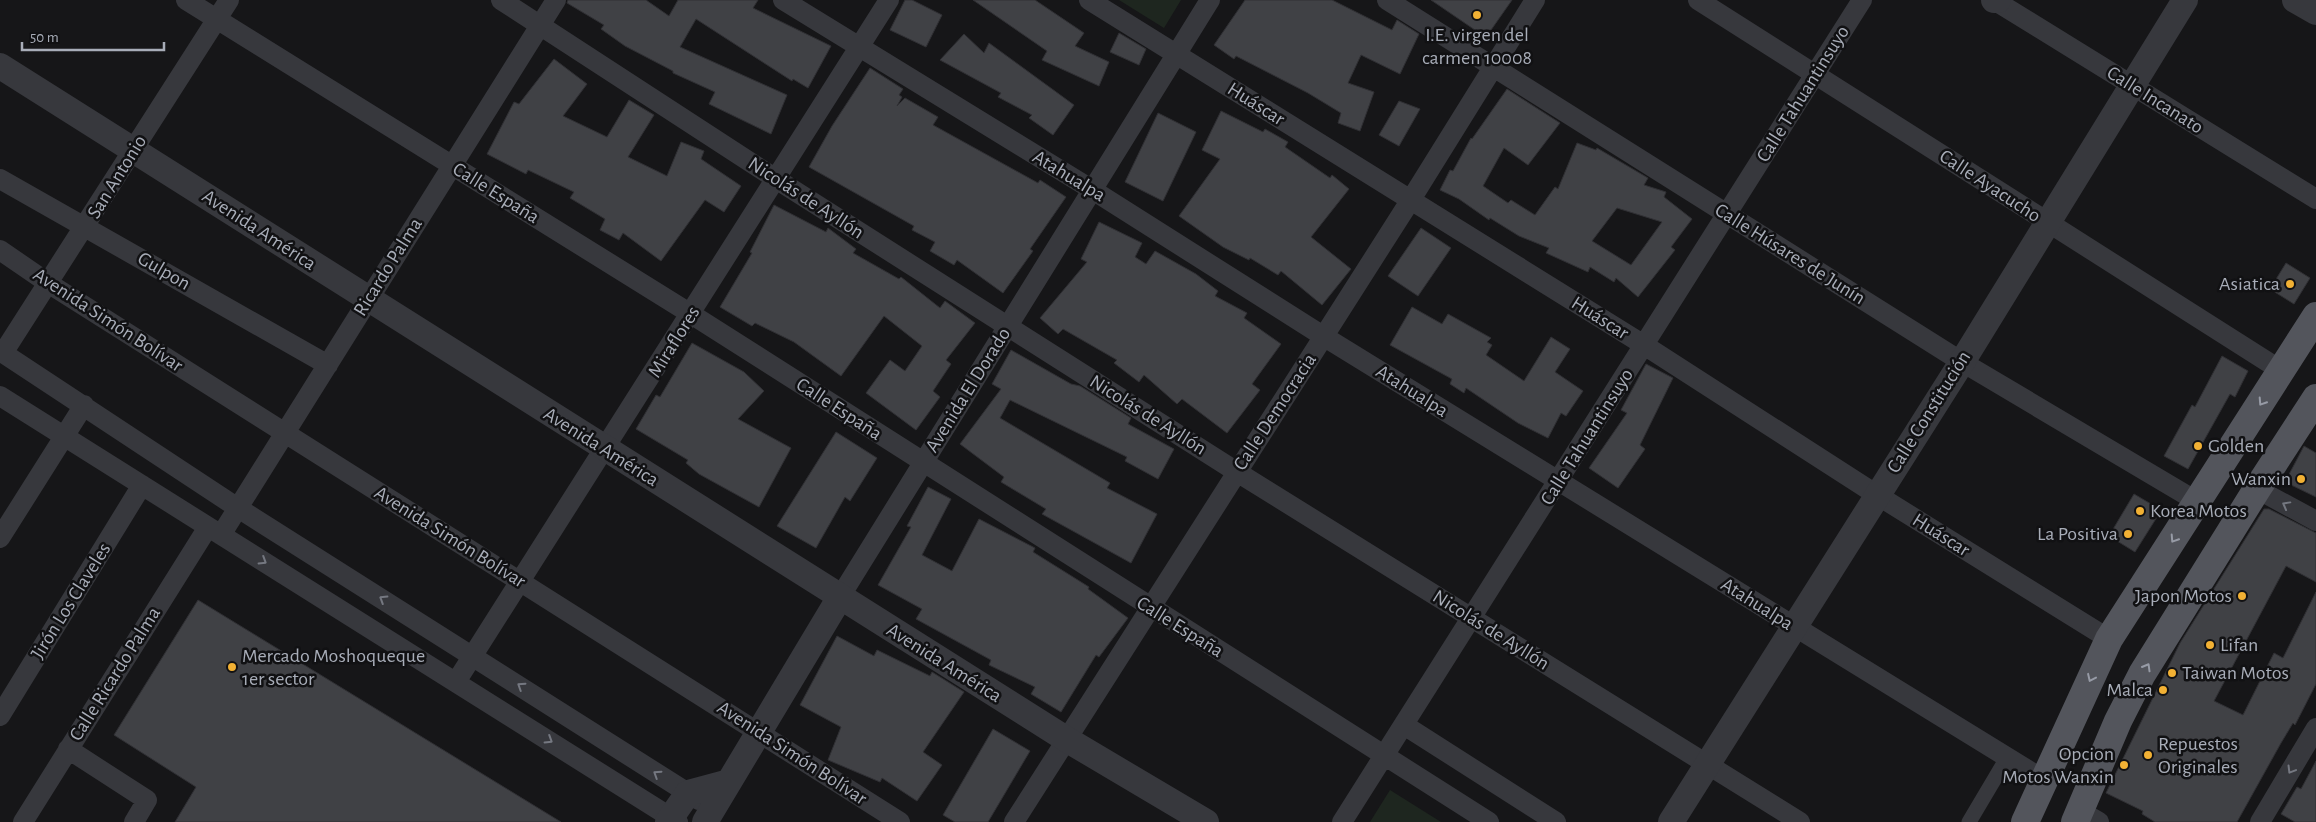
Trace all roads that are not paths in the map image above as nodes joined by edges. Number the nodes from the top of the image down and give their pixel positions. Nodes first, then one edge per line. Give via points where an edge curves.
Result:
1 (186, 0) edge
2 (229, 0) edge
3 (501, 0) edge
4 (556, 0) edge
5 (783, 0) edge
6 (889, 0) edge
7 (1089, 0) edge
8 (1210, 0) edge
9 (1387, 0) edge
10 (1535, 0) edge
11 (1698, 0) edge
12 (1862, 0) edge
13 (2185, 0) edge
14 (2295, 0) edge
15 (1996, 1) edge
16 (2316, 12) edge
17 (217, 20) junction
18 (540, 25) junction
19 (858, 48) junction
20 (1176, 54) junction
21 (0, 66) edge
22 (1493, 67) junction
23 (1816, 73) junction
24 (2132, 86) junction
25 (134, 150) junction
26 (452, 166) junction
27 (0, 179) edge
28 (776, 179) junction
29 (1092, 189) junction
30 (2316, 199) edge
31 (1410, 201) junction
32 (1727, 214) junction
33 (2047, 224) junction
34 (85, 226) junction
35 (0, 250) edge
36 (48, 283) junction
37 (368, 299) junction
38 (691, 314) junction
39 (2316, 316) edge
40 (1008, 326) junction
41 (1324, 336) junction
42 (1644, 345) junction
43 (1962, 362) junction
44 (328, 364) junction
45 (2282, 371) junction
46 (0, 396) edge
47 (2316, 398) edge
48 (84, 405) junction
49 (285, 433) junction
50 (64, 437) junction
51 (605, 450) junction
52 (923, 463) junction
53 (2220, 467) junction
54 (1237, 472) junction
55 (1558, 482) junction
56 (142, 486) junction
57 (2257, 489) junction
58 (1877, 495) junction
59 (2198, 502) junction
60 (238, 508) junction
61 (2316, 521) edge
62 (214, 531) junction
63 (0, 538) edge
64 (521, 582) junction
65 (840, 597) junction
66 (1150, 608) junction
67 (1472, 617) junction
68 (1793, 626) junction
69 (2109, 639) junction
70 (474, 656) junction
71 (456, 682) junction
72 (0, 716) edge
73 (1404, 725) junction
74 (2316, 728) edge
75 (759, 731) junction
76 (1066, 739) junction
77 (68, 749) junction
78 (1384, 754) junction
79 (2007, 758) junction
80 (1706, 764) junction
81 (2044, 780) junction
82 (729, 782) junction
83 (688, 793) junction
84 (709, 816) edge
85 (2085, 819) edge
86 (673, 820) edge
87 (23, 822) edge
88 (134, 822) edge
89 (900, 822) edge
90 (1014, 822) edge
91 (1206, 822) edge
92 (1342, 822) edge
93 (1489, 822) edge
94 (1556, 822) edge
95 (1671, 822) edge
96 (1800, 822) edge
97 (1969, 822) edge
98 (2025, 822) edge
99 (2260, 822) edge

1 - 17 street, Calle España
2 - 17 street, San Antonio
3 - 18 street, Nicolás de Ayllón
4 - 18 street, Ricardo Palma
5 - 19 street, Atahualpa
6 - 19 street, Miraflores
7 - 20 street, Huáscar
8 - 20 street, Avenida El Dorado
9 - 22 street, Calle Húsares de Junín
10 - 22 street, Calle Democracia
11 - 23 street, Calle Ayacucho
12 - 23 street, Calle Tahuantinsuyo
13 - 24 street, Calle Constitución
14 - 16 street
15 - 24 street, Calle Incanato
17 - 25 street, San Antonio
17 - 26 street, Calle España
18 - 26 street, Ricardo Palma
18 - 28 street, Nicolás de Ayllón
19 - 28 street, Miraflores
19 - 29 street, Atahualpa
20 - 29 street, Avenida El Dorado
20 - 31 street, Huáscar
21 - 25 street, Avenida América
22 - 31 street, Calle Democracia
22 - 32 street, Calle Húsares de Junín
23 - 32 street, Calle Tahuantinsuyo
23 - 33 street, Calle Ayacucho
24 - 30 street, Calle Incanato
24 - 33 street, Calle Constitución
25 - 34 street, San Antonio
25 - 37 street, Avenida América
26 - 37 street, Ricardo Palma
26 - 38 street, Calle España
27 - 34 street, Gulpon
28 - 38 street, Miraflores
28 - 40 street, Nicolás de Ayllón
29 - 40 street, Avenida El Dorado
29 - 41 street, Atahualpa
31 - 41 street, Calle Democracia
31 - 42 street, Huáscar
32 - 42 street, Calle Tahuantinsuyo
32 - 43 street, Calle Húsares de Junín
33 - 43 street, Calle Constitución
33 - 45 street, Calle Ayacucho
34 - 36 street, San Antonio
34 - 44 street, Gulpon
35 - 36 street, Avenida Simón Bolívar
36 - 48 street, San Antonio via 4,352
36 - 49 street, Avenida Simón Bolívar
37 - 44 street, Ricardo Palma
37 - 51 street, Avenida América
38 - 51 street, Miraflores
38 - 52 street, Calle España
39 - 45 main road
40 - 52 street, Avenida El Dorado
40 - 54 street, Nicolás de Ayllón
41 - 54 street, Calle Democracia
41 - 55 street, Atahualpa
42 - 55 street, Calle Tahuantinsuyo
42 - 58 street, Huáscar
43 - 58 street, Calle Constitución
43 - 59 street, Calle Húsares de Junín
44 - 49 street, Ricardo Palma
45 -> 53 main road
46 - 50 street
47 - 57 main road
48 - 50 street
48 - 60 street
49 - 60 street, Ricardo Palma
49 - 64 street, Avenida Simón Bolívar
50 - 56 street
50 - 63 street
51 - 64 street, Miraflores
51 - 65 street, Avenida América
52 - 65 street, Avenida El Dorado
52 - 66 street, Calle España
53 - 57 main road
53 - 59 main road
54 - 66 street, Calle Democracia
54 - 67 street, Nicolás de Ayllón
55 - 67 street, Calle Tahuantinsuyo
55 - 68 street, Atahualpa
56 - 62 street
56 - 72 street, Jirón Los Claveles
61 -> 57 street
85 -> 57 main road via 2118,721 2142,674
58 - 68 street, Calle Constitución
58 - 69 street, Huáscar
59 -> 69 main road
60 - 62 street, Ricardo Palma
70 -> 60 street
62 -> 71 street
62 - 77 street, Calle Ricardo Palma
64 - 70 street, Miraflores
64 - 75 street, Avenida Simón Bolívar
65 - 75 street, Avenida El Dorado
65 - 76 street, Avenida América
66 - 76 street, Calle Democracia
66 - 78 street, Calle España
67 - 73 street, Calle Tahuantinsuyo
67 - 80 street, Nicolás de Ayllón
68 - 79 street, Atahualpa
68 - 80 street, Calle Constitución
69 -> 81 main road
70 - 71 street, Miraflores
83 -> 70 street
71 -> 86 street
73 - 78 street, Calle Tahuantinsuyo
73 - 94 street
74 -> 99 street
75 - 82 street, Avenida El Dorado
75 - 89 street, Avenida Simón Bolívar
76 - 90 street, Calle Democracia
76 - 91 street, Avenida América
77 - 87 street, Calle Ricardo Palma
77 - 88 street via 147,800
78 - 92 street, Calle Tahuantinsuyo
78 - 93 street, Calle España
79 - 81 street, Atahualpa
79 - 97 street
80 - 95 street, Calle Constitución
80 - 96 street, Nicolás de Ayllón
81 - 98 main road
82 - 83 street
82 - 84 street, Avenida El Dorado
83 - 84 street
83 - 86 street

